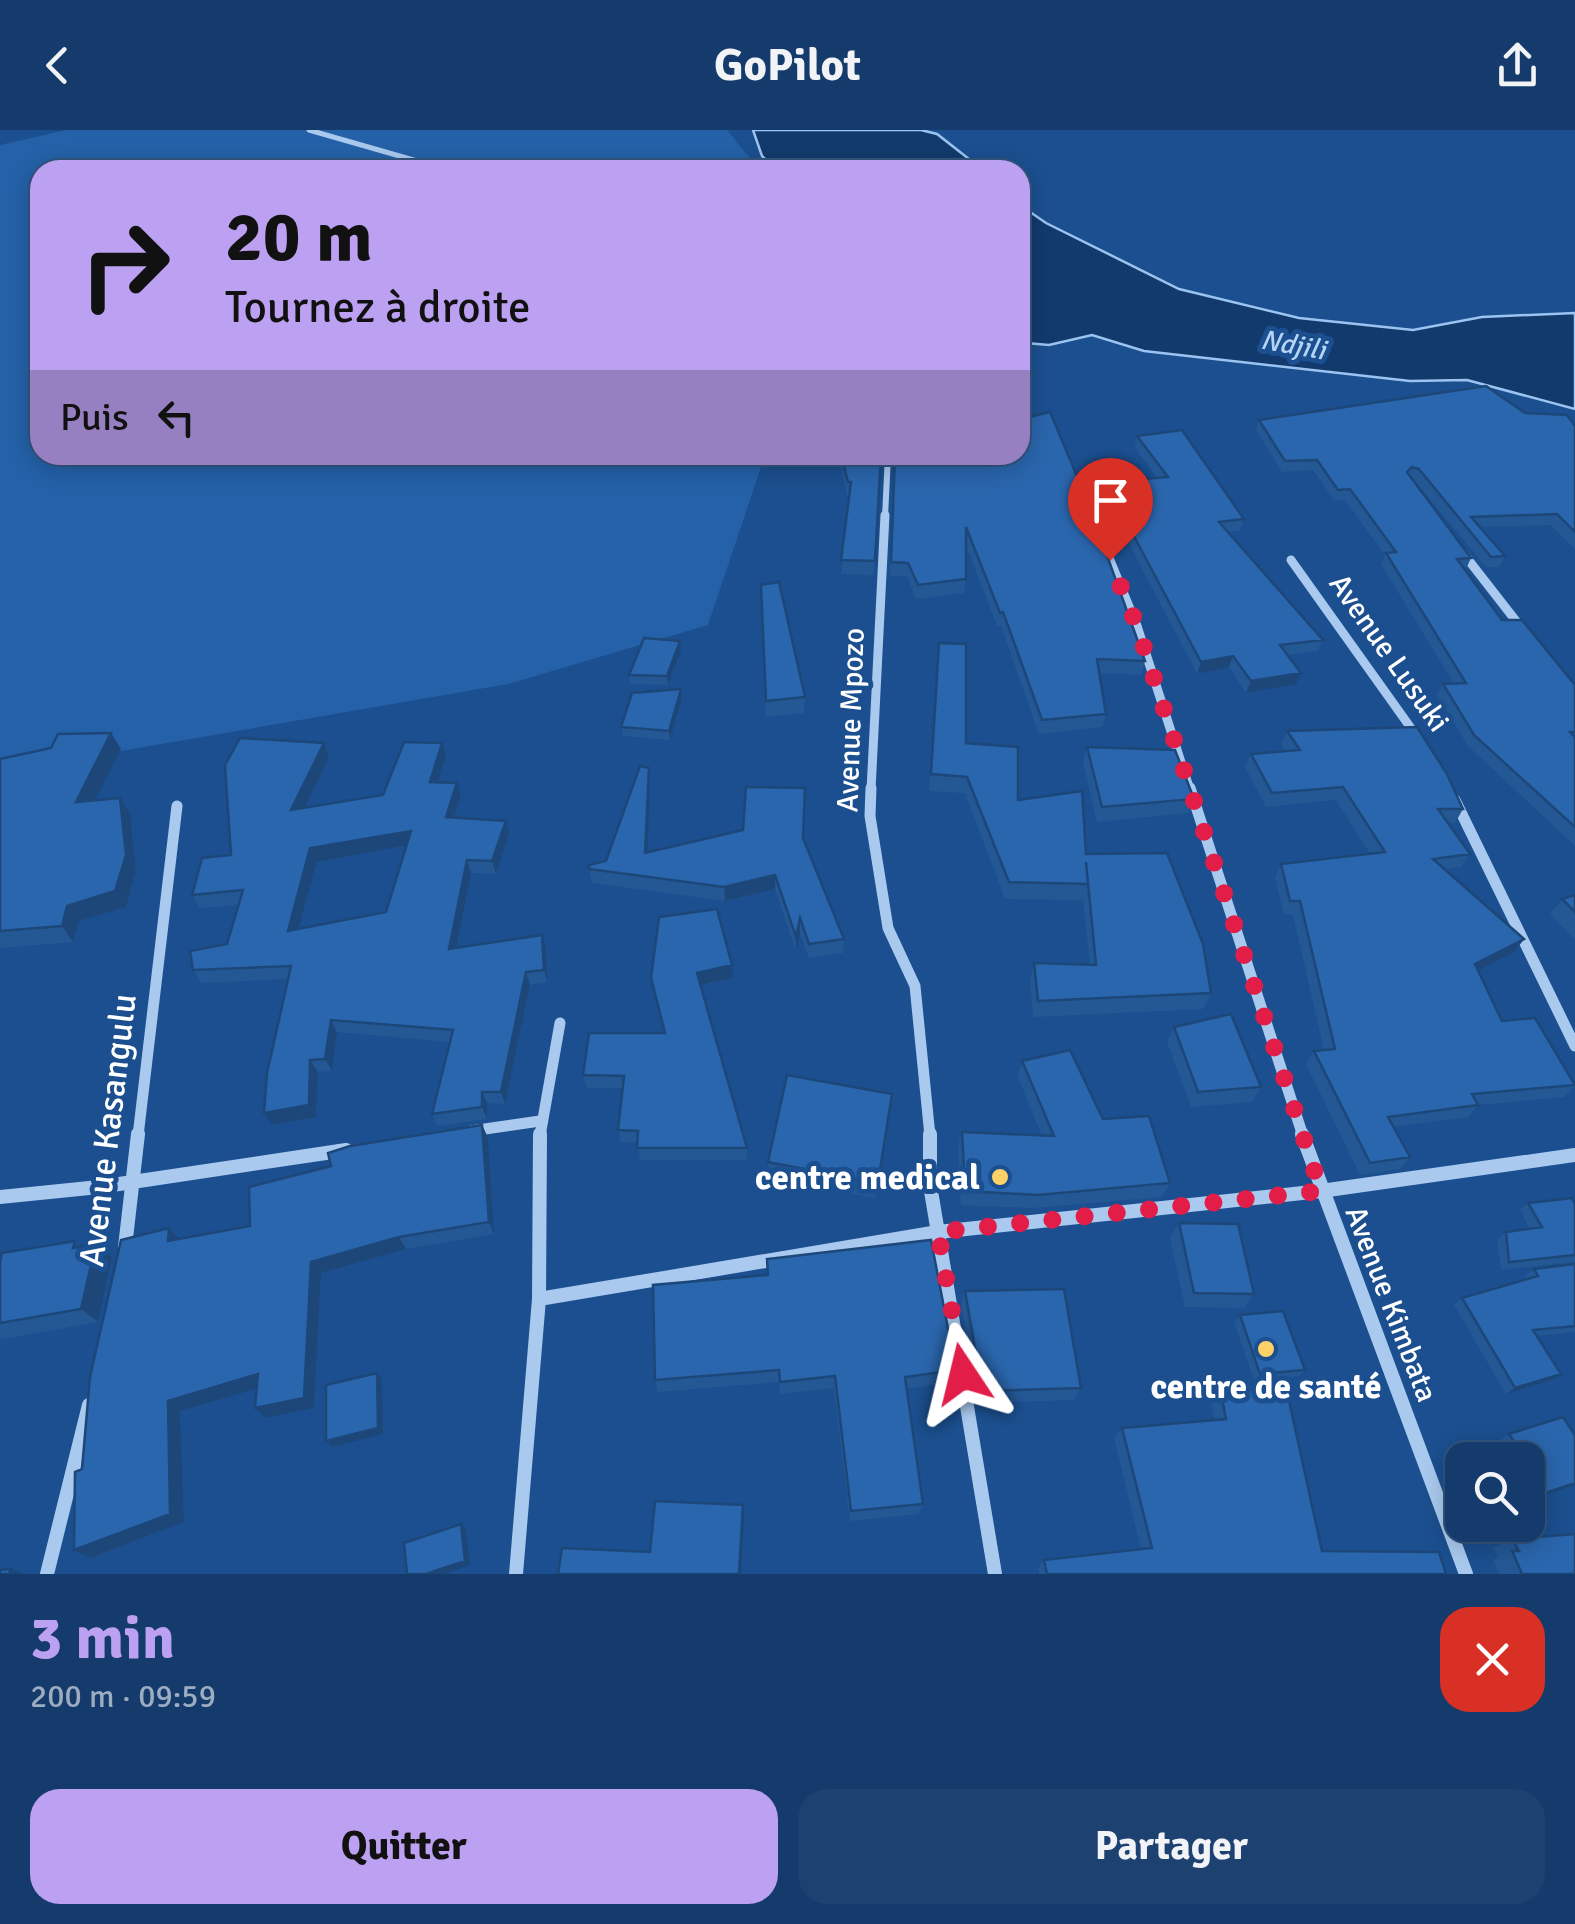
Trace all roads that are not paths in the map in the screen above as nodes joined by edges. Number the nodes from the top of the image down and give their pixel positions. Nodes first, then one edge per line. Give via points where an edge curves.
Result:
1 (309, 130) edge
2 (411, 160) edge
3 (888, 465) edge
4 (1085, 499) edge
5 (1457, 545) edge
6 (1291, 560) dead end
7 (1528, 637) edge
8 (1425, 748) edge
9 (1452, 794) edge
10 (177, 806) dead end
11 (560, 1023) dead end
12 (1575, 1046) edge
13 (540, 1121) junction
14 (463, 1132) edge
15 (366, 1146) edge
16 (1575, 1154) edge
17 (135, 1180) junction
18 (1321, 1191) junction
19 (0, 1197) edge
20 (938, 1232) junction
21 (123, 1258) edge
22 (540, 1299) junction
23 (93, 1388) edge
24 (47, 1574) edge
25 (516, 1574) edge
26 (995, 1574) edge
27 (1466, 1574) edge

1 - 2 street
3 - 20 street, Avenue Mpozo via 870,816 888,928 915,986
4 - 18 street, Avenue Kimbata via 1137,626
5 - 7 street
6 - 8 street, Avenue Lusuki
9 - 12 street
10 - 17 street, Avenue Kasangulu
11 - 13 street
13 - 14 street
13 - 22 street
15 - 17 street
16 - 18 street
17 - 19 street
17 - 21 street, Avenue Kasangulu
18 - 20 street
18 - 27 street, Avenue Kimbata
20 - 22 street
20 - 26 street, Avenue Mpozo
22 - 25 street
23 - 24 street

